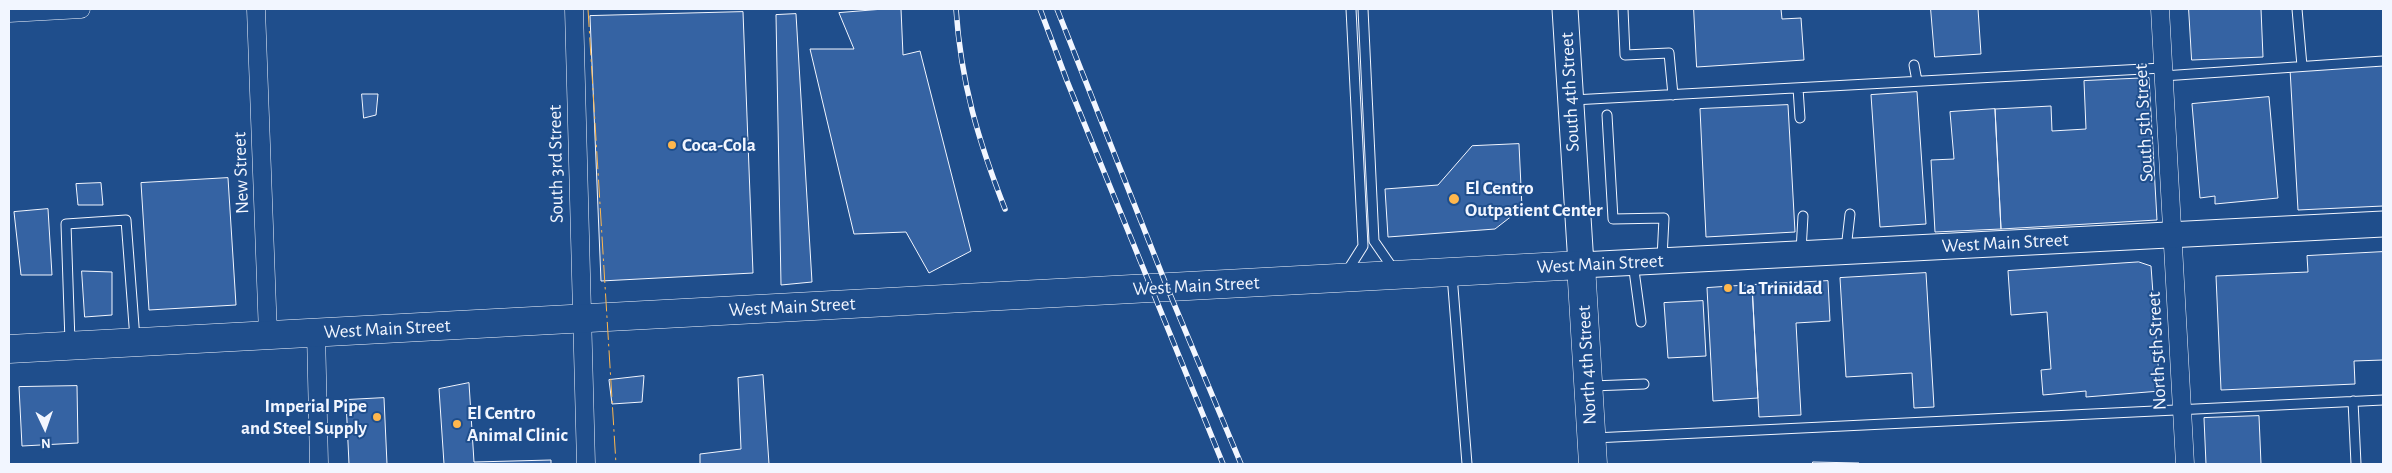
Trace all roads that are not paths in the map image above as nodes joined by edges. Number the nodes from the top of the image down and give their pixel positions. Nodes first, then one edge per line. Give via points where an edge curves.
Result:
1 (80, 9) edge
2 (256, 9) edge
3 (574, 9) edge
4 (1351, 9) edge
5 (1363, 9) edge
6 (1566, 9) edge
7 (1623, 9) edge
8 (2160, 9) edge
9 (2297, 9) edge
10 (9, 13) edge
11 (2383, 61) edge
12 (1914, 65) dead end
13 (2302, 66) junction
14 (2162, 72) junction
15 (1917, 81) junction
16 (1798, 88) junction
17 (1673, 95) junction
18 (1571, 100) junction
19 (1607, 114) dead end
20 (1800, 118) dead end
21 (1850, 214) dead end
22 (1803, 216) dead end
23 (2383, 224) edge
24 (2172, 235) junction
25 (1846, 252) junction
26 (1800, 254) junction
27 (1662, 261) junction
28 (1634, 262) junction
29 (1581, 265) junction
30 (1452, 272) junction
31 (1398, 275) junction
32 (1343, 278) junction
33 (581, 318) junction
34 (1641, 322) dead end
35 (316, 332) junction
36 (268, 335) junction
37 (136, 342) junction
38 (70, 346) junction
39 (9, 349) edge
40 (1644, 384) dead end
41 (1588, 386) junction
42 (2383, 400) edge
43 (2353, 401) junction
44 (2181, 408) junction
45 (1592, 451) edge
46 (319, 464) edge
47 (586, 464) edge
48 (1467, 464) edge
49 (2185, 464) edge
50 (2356, 464) edge

1 - 10 street
2 - 36 street, New Street
3 - 33 street, South 3rd Street
4 - 32 lane via 1363,246
5 - 31 lane via 1374,242
6 - 18 street, South 4th Street
7 - 17 lane via 1625,55 1669,52
8 - 14 street, South 5th Street
9 - 13 lane
11 - 13 lane
12 - 15 lane
13 - 14 lane
14 - 15 lane
14 - 24 street, South 5th Street
15 - 16 lane
16 - 17 lane
16 - 20 lane
17 - 18 lane
18 - 29 street, South 4th Street
19 - 27 lane via 1613,219 1664,218
21 - 25 lane
22 - 26 lane
23 - 24 street, West Main Street
24 - 25 street, West Main Street
24 - 44 street, North 5th Street
25 - 26 street, West Main Street
26 - 27 street, West Main Street
27 - 28 street, West Main Street
28 - 29 street, West Main Street
28 - 34 lane
29 - 30 main road, West Main Street
29 - 41 main road, North 4th Street
30 - 31 main road, West Main Street
30 - 48 lane
31 - 32 main road, West Main Street
32 - 33 main road, West Main Street
33 - 35 main road, West Main Street
33 - 47 street, South 3rd Street
35 - 36 main road, West Main Street
35 - 46 street
36 - 37 main road, West Main Street
37 - 38 main road, West Main Street
37 - 38 lane via 126,220 66,224
38 - 39 main road, West Main Street
40 - 41 lane
41 - 45 main road, North 4th Street
42 - 43 lane
43 - 44 lane
43 - 50 lane
44 - 45 lane
44 - 49 street, North 5th Street

